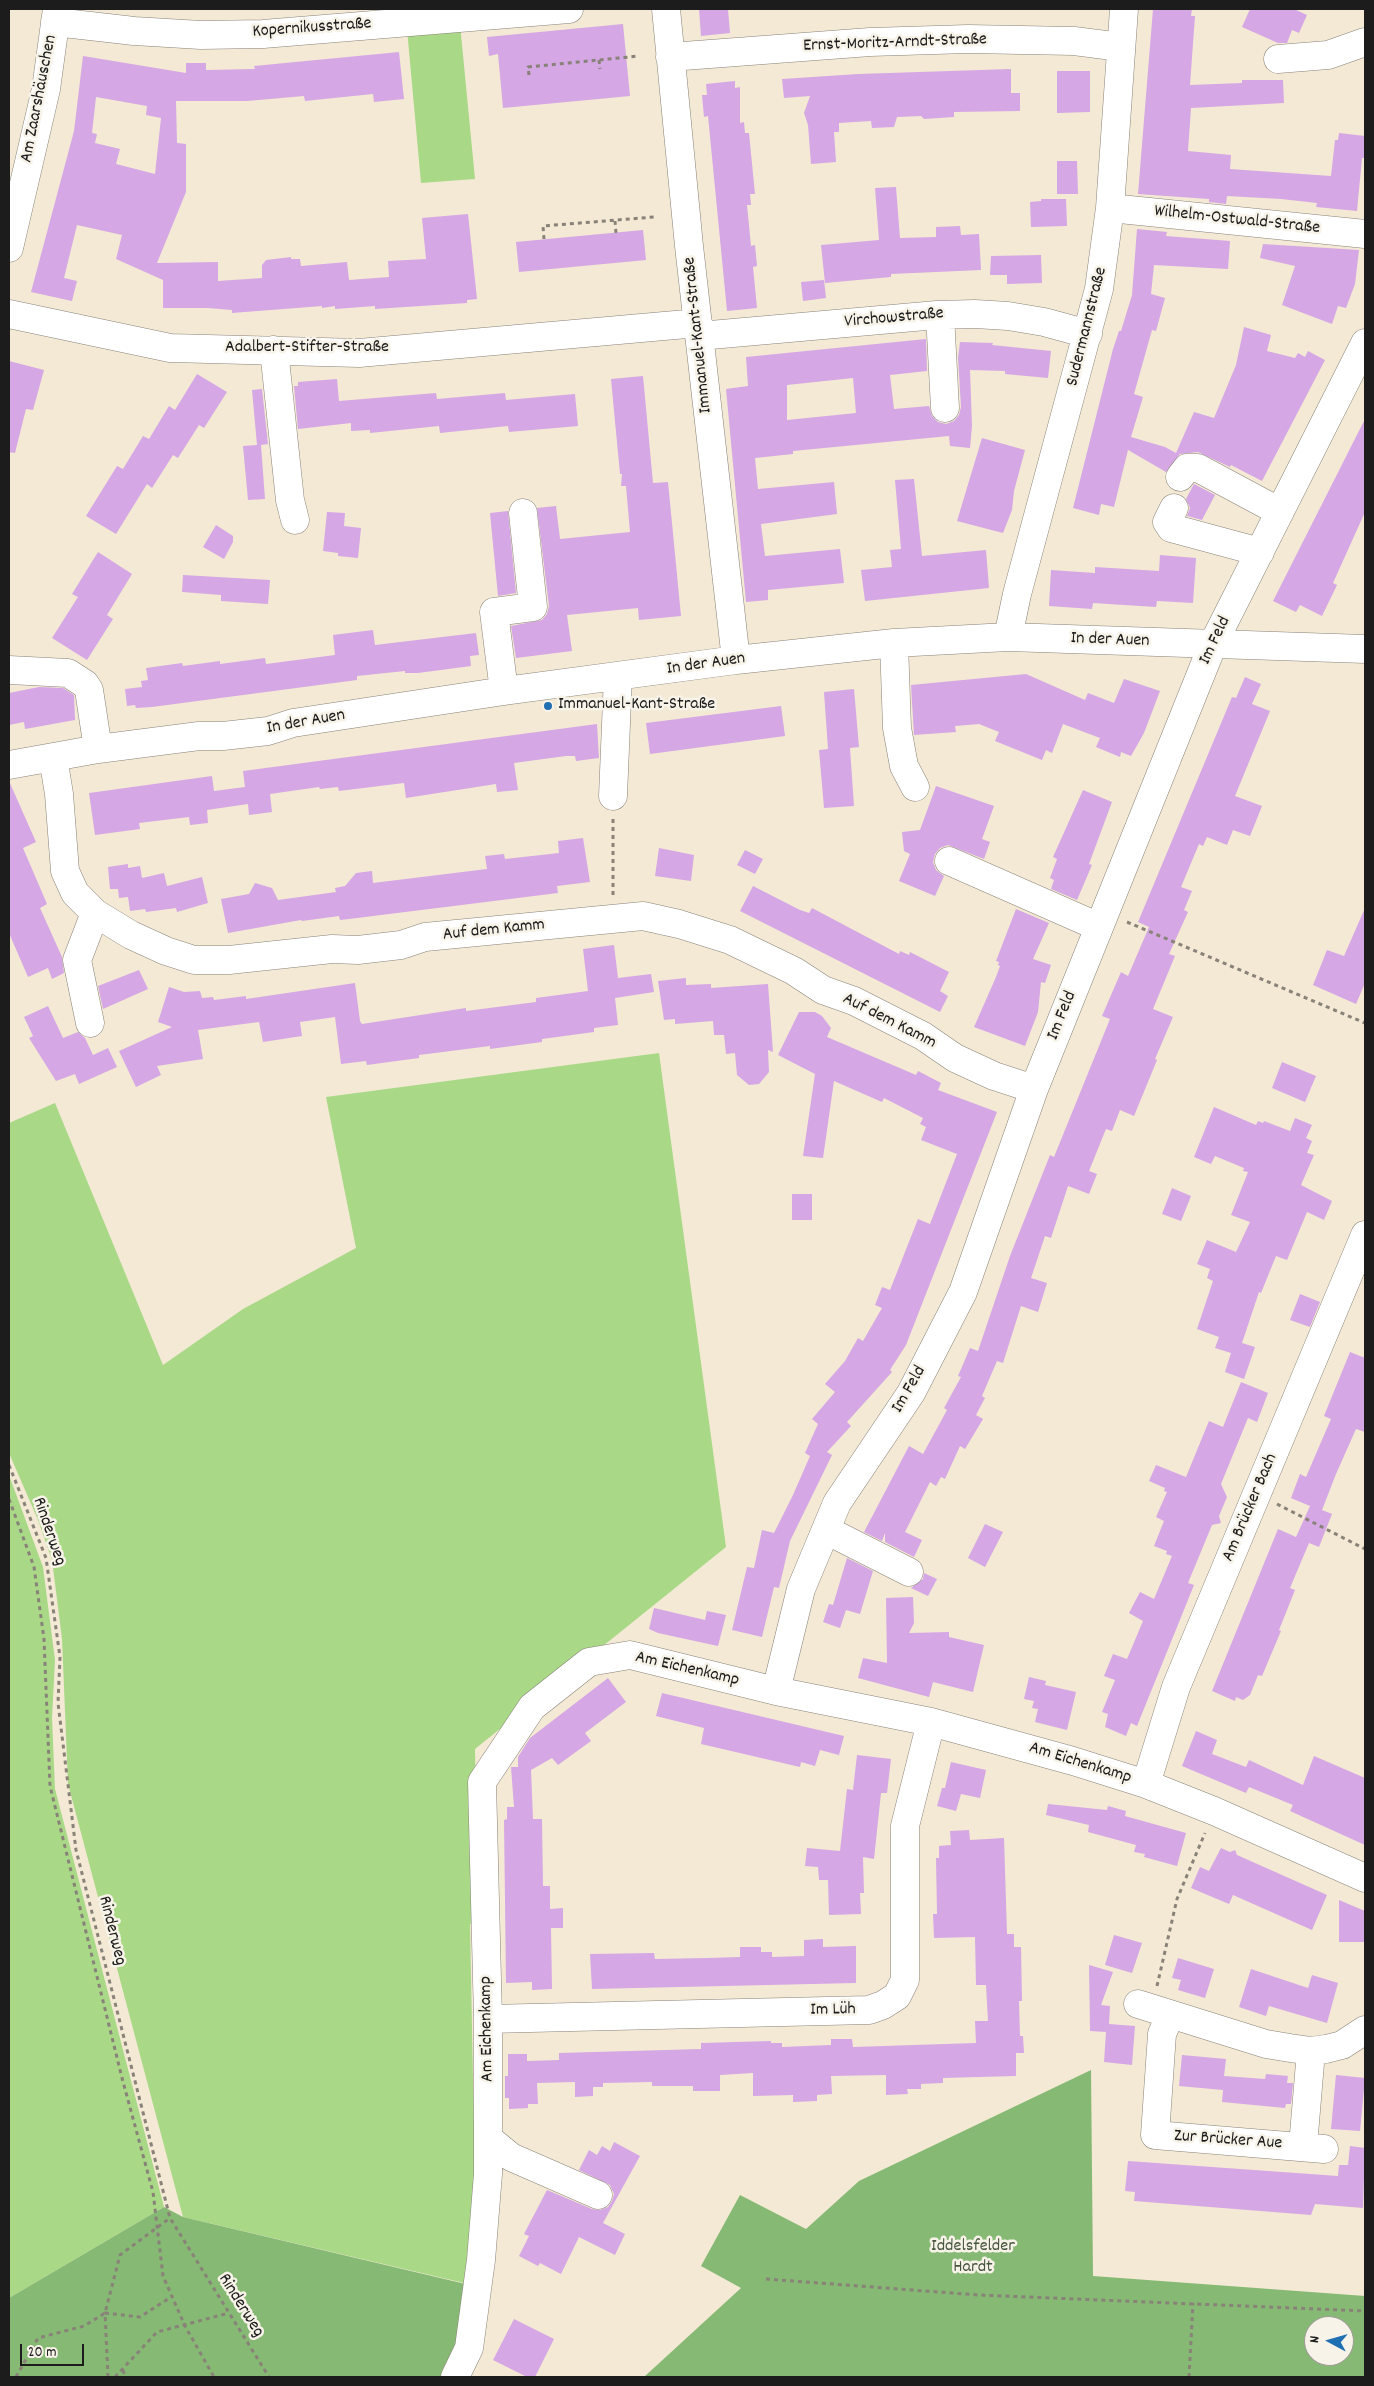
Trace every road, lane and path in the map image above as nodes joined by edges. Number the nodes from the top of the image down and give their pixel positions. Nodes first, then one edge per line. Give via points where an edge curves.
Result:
1 (569, 9) edge
2 (666, 9) edge
3 (1124, 9) edge
4 (56, 15) edge
5 (1365, 42) edge
6 (1121, 47) junction
7 (639, 56) dead end
8 (670, 58) junction
9 (1278, 59) dead end
10 (599, 60) junction
11 (600, 69) dead end
12 (529, 75) dead end
13 (1110, 208) junction
14 (654, 217) dead end
15 (615, 220) junction
16 (616, 233) dead end
17 (1365, 234) edge
18 (544, 239) dead end
19 (9, 248) edge
20 (9, 314) edge
21 (940, 315) junction
22 (698, 330) junction
23 (1088, 334) junction
24 (1365, 343) edge
25 (274, 350) junction
26 (945, 408) dead end
27 (1180, 477) dead end
28 (1174, 508) dead end
29 (1280, 512) junction
30 (523, 513) dead end
31 (295, 520) dead end
32 (1260, 552) junction
33 (1008, 637) junction
34 (894, 642) junction
35 (1213, 644) junction
36 (1365, 649) edge
37 (736, 660) junction
38 (9, 670) edge
39 (618, 676) junction
40 (504, 691) junction
41 (98, 748) junction
42 (52, 757) junction
43 (9, 765) edge
44 (915, 787) dead end
45 (613, 796) joint
46 (949, 861) dead end
47 (95, 913) junction
48 (617, 918) junction
49 (1102, 919) junction
50 (90, 1023) dead end
51 (1365, 1023) edge
52 (1034, 1089) junction
53 (1365, 1235) edge
54 (9, 1466) edge
55 (1257, 1494) junction
56 (9, 1499) edge
57 (826, 1530) junction
58 (1365, 1549) edge
59 (908, 1572) dead end
60 (776, 1691) junction
61 (931, 1722) junction
62 (1146, 1784) junction
63 (1214, 1811) junction
64 (1365, 1878) edge
65 (1153, 2009) junction
66 (488, 2019) junction
67 (1365, 2030) edge
68 (1311, 2050) junction
69 (489, 2138) junction
70 (598, 2195) dead end
71 (170, 2218) junction
72 (157, 2227) junction
73 (766, 2279) dead end
74 (171, 2297) junction
75 (1193, 2303) junction
76 (1365, 2311) edge
77 (105, 2313) junction
78 (229, 2313) junction
79 (185, 2326) junction
80 (123, 2370) junction
81 (16, 2377) edge
82 (108, 2377) edge
83 (115, 2377) edge
84 (126, 2377) edge
85 (214, 2377) edge
86 (268, 2377) edge
87 (455, 2377) edge
88 (1189, 2377) edge

1 - 4 street, Kopernikusstraße via 254,34 201,35 144,32
2 - 8 street, Immanuel-Kant-Straße
3 - 6 street, Sudermannstraße
4 - 19 street, Am Zaarshäuschen via 46,89
5 - 9 street via 1328,55
6 - 8 street, Ernst-Moritz-Arndt-Straße via 1074,41 968,39 870,42
6 - 13 street, Sudermannstraße
7 - 10 path
8 - 22 street, Immanuel-Kant-Straße
10 - 11 path
10 - 12 path via 528,67
13 - 17 street, Wilhelm-Ostwald-Straße
13 - 23 street, Sudermannstraße via 1100,289
14 - 15 path
15 - 16 path
15 - 18 path via 543,226
20 - 25 street, Adalbert-Stifter-Straße via 170,348
21 - 22 street, Virchowstraße
21 - 23 street, Virchowstraße via 1008,316
21 - 26 street
22 - 25 street, Adalbert-Stifter-Straße via 359,353
22 - 37 street, Immanuel-Kant-Straße
23 - 33 street, Sudermannstraße
24 - 29 street, Im Feld
25 - 31 street via 290,500
27 - 29 street via 1187,468 1198,468
28 - 32 street via 1167,522 1171,528
29 - 32 street, Im Feld
30 - 40 street via 533,607 494,612
32 - 35 street, Im Feld
33 - 34 street, In der Auen
33 - 35 street, In der Auen
34 - 37 street, In der Auen
34 - 44 street via 897,728 904,766
35 - 36 street, In der Auen
35 - 49 street, Im Feld
37 - 39 street, In der Auen
38 - 41 street via 68,673 85,684 89,690
39 - 40 street, In der Auen
39 - 45 street
40 - 41 street, In der Auen via 293,723 268,730
41 - 42 street, In der Auen
42 - 43 street, In der Auen
42 - 47 street, Auf dem Kamm via 59,794 65,870 75,893
45 - 48 path via 613,897
46 - 49 street
47 - 48 street, Auf dem Kamm via 132,936 194,960 229,960 332,949 358,950 401,945 426,937
47 - 50 street via 77,960
48 - 52 street, Auf dem Kamm via 644,916 730,940 823,990 854,1001 922,1036 956,1058 994,1076
49 - 51 path
49 - 52 street, Im Feld
52 - 57 street, Im Feld via 963,1292 911,1393 837,1503
53 - 55 street, Am Brücker Bach
54 - 71 path, Rinderweg via 46,1558 60,1657 58,1703 76,1850
55 - 58 path
55 - 62 street, Am Brücker Bach via 1176,1687
56 - 72 path via 34,1567 44,1639 50,1786 153,2192
57 - 59 street
57 - 60 street, Im Feld via 801,1589
60 - 61 street, Am Eichenkamp
60 - 66 street, Am Eichenkamp via 630,1655 589,1662 532,1706 482,1782
61 - 62 street, Am Eichenkamp
61 - 66 street, Im Lüh via 905,1826 905,1980 897,1996 869,2010
62 - 63 street, Am Eichenkamp
63 - 64 street, Am Eichenkamp
63 - 65 path via 1176,1899
65 - 68 street via 1266,2044
65 - 68 street, Zur Brücker Aue via 1162,2034 1155,2135 1314,2148
66 - 69 street, Am Eichenkamp
67 - 68 street via 1342,2045
69 - 70 street via 511,2158
69 - 87 street, Am Eichenkamp via 481,2260 469,2348
71 - 72 path
71 - 78 path, Rinderweg
72 - 74 path via 162,2276
72 - 77 path via 120,2255
73 - 75 path via 979,2295
74 - 77 path via 140,2317
74 - 79 path
75 - 76 path
75 - 88 path
77 - 81 path via 84,2326 38,2338
77 - 82 path
78 - 79 path
78 - 86 path, Rinderweg
79 - 80 path via 157,2332
79 - 85 path
80 - 83 path
80 - 84 path

